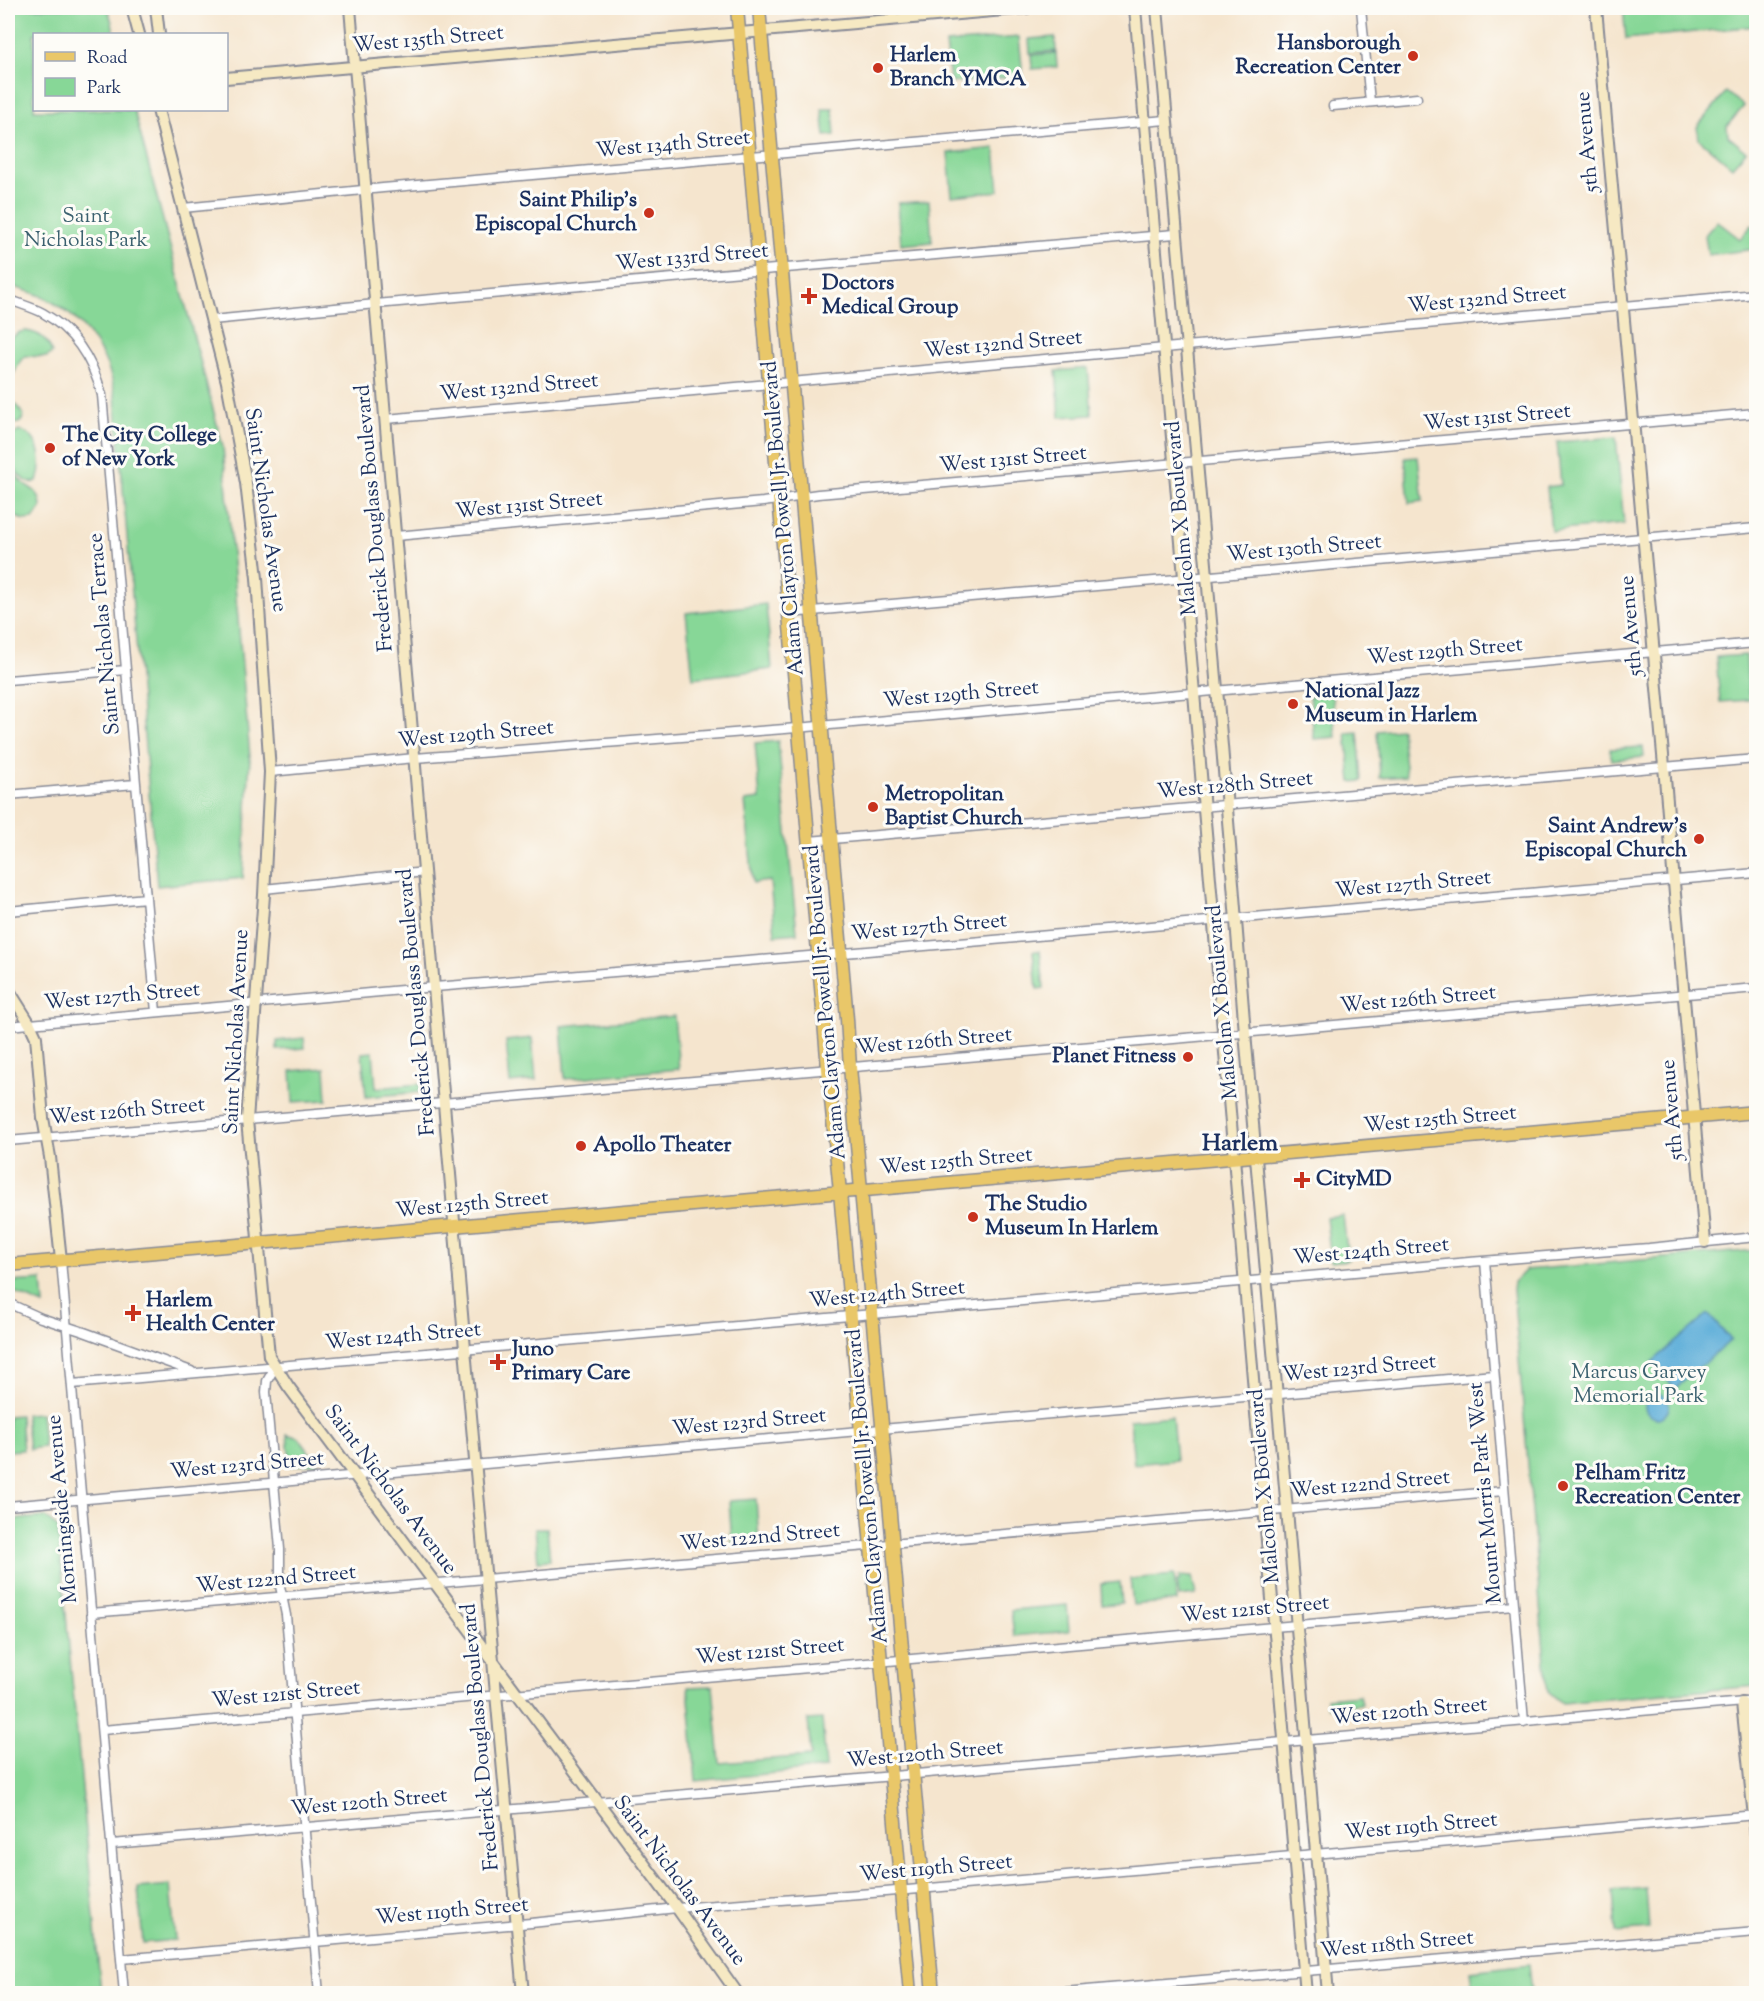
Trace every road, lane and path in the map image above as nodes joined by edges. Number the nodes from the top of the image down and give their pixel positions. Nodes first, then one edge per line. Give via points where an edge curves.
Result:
1 (132, 8) edge
2 (156, 8) edge
3 (350, 8) edge
4 (737, 8) edge
5 (759, 8) edge
6 (1027, 8) edge
7 (1135, 8) edge
8 (1157, 8) edge
9 (1361, 8) edge
10 (1596, 8) edge
11 (761, 31) junction
12 (139, 33) edge
13 (159, 33) edge
14 (739, 33) junction
15 (355, 66) junction
16 (228, 78) edge
17 (1417, 98) dead end
18 (1370, 102) junction
19 (1333, 106) dead end
20 (158, 111) edge
21 (1166, 120) junction
22 (1145, 121) junction
23 (772, 154) junction
24 (750, 156) junction
25 (366, 190) junction
26 (183, 208) junction
27 (1175, 234) junction
28 (1155, 235) junction
29 (782, 268) junction
30 (759, 270) junction
31 (1756, 294) edge
32 (8, 299) edge
33 (376, 304) junction
34 (1623, 306) junction
35 (212, 320) junction
36 (1186, 346) junction
37 (1165, 348) junction
38 (792, 382) junction
39 (770, 384) junction
40 (1756, 413) edge
41 (386, 419) junction
42 (1634, 424) junction
43 (1197, 462) junction
44 (1174, 464) junction
45 (802, 496) junction
46 (779, 500) junction
47 (1756, 528) edge
48 (396, 536) junction
49 (1644, 538) junction
50 (1207, 576) junction
51 (1185, 578) junction
52 (812, 611) junction
53 (789, 613) junction
54 (1756, 643) edge
55 (1654, 652) junction
56 (126, 670) junction
57 (8, 680) edge
58 (1217, 690) junction
59 (1193, 692) junction
60 (821, 725) junction
61 (800, 727) junction
62 (415, 758) junction
63 (1756, 759) edge
64 (1664, 766) junction
65 (270, 772) junction
66 (135, 784) junction
67 (8, 795) edge
68 (1227, 805) junction
69 (1204, 807) junction
70 (831, 840) junction
71 (809, 841) junction
72 (425, 872) junction
73 (1756, 873) edge
74 (1674, 880) junction
75 (264, 889) junction
76 (146, 898) junction
77 (8, 910) edge
78 (1236, 919) junction
79 (1215, 920) junction
80 (842, 953) junction
81 (819, 955) junction
82 (435, 987) junction
83 (1756, 988) edge
84 (8, 989) edge
85 (1684, 995) junction
86 (257, 1003) junction
87 (156, 1012) junction
88 (30, 1024) junction
89 (8, 1026) edge
90 (1245, 1033) junction
91 (1224, 1035) junction
92 (850, 1067) junction
93 (828, 1069) junction
94 (445, 1103) junction
95 (1756, 1112) edge
96 (1693, 1118) junction
97 (248, 1120) junction
98 (46, 1137) junction
99 (8, 1141) edge
100 (1256, 1156) junction
101 (1234, 1158) junction
102 (862, 1190) junction
103 (840, 1192) junction
104 (454, 1226) junction
105 (1756, 1237) edge
106 (1705, 1242) junction
107 (259, 1243) junction
108 (61, 1260) junction
109 (1485, 1261) junction
110 (8, 1265) edge
111 (1267, 1280) junction
112 (1246, 1281) junction
113 (8, 1303) edge
114 (873, 1314) junction
115 (851, 1316) junction
116 (66, 1326) junction
117 (465, 1349) junction
118 (275, 1366) junction
119 (194, 1372) junction
120 (1494, 1375) junction
121 (72, 1384) junction
122 (1277, 1395) junction
123 (1255, 1397) junction
124 (883, 1429) junction
125 (861, 1431) junction
126 (476, 1465) junction
127 (354, 1475) junction
128 (274, 1482) junction
129 (1504, 1491) junction
130 (81, 1500) junction
131 (8, 1506) edge
132 (1287, 1510) junction
133 (1266, 1512) junction
134 (893, 1543) junction
135 (871, 1545) junction
136 (487, 1580) junction
137 (434, 1584) junction
138 (282, 1598) junction
139 (1514, 1606) junction
140 (92, 1613) junction
141 (1297, 1624) junction
142 (1275, 1626) junction
143 (903, 1658) junction
144 (881, 1660) junction
145 (494, 1664) junction
146 (516, 1693) junction
147 (497, 1695) junction
148 (1756, 1701) edge
149 (1742, 1703) junction
150 (294, 1712) junction
151 (1524, 1722) junction
152 (102, 1730) junction
153 (1307, 1739) junction
154 (1285, 1741) junction
155 (914, 1775) junction
156 (891, 1777) junction
157 (596, 1802) junction
158 (507, 1809) junction
159 (1756, 1816) edge
160 (304, 1826) junction
161 (1756, 1836) edge
162 (111, 1844) junction
163 (1316, 1854) junction
164 (1295, 1856) junction
165 (924, 1888) junction
166 (901, 1891) junction
167 (677, 1908) junction
168 (517, 1924) junction
169 (1756, 1932) edge
170 (314, 1942) junction
171 (121, 1959) junction
172 (1326, 1969) junction
173 (1304, 1971) junction
174 (124, 1994) edge
175 (319, 1994) edge
176 (523, 1994) edge
177 (738, 1994) edge
178 (910, 1994) edge
179 (933, 1994) edge
180 (1041, 1994) edge
181 (1306, 1994) edge
182 (1328, 1994) edge

1 - 12 main road
2 - 13 main road
3 - 15 main road, Frederick Douglass Boulevard
4 - 14 main road, Adam Clayton Powell Jr. Boulevard
5 - 11 main road, Adam Clayton Powell Jr. Boulevard
6 - 11 main road, West 135th Street
7 - 22 main road, Malcolm X Boulevard
8 - 21 main road, Malcolm X Boulevard
9 - 18 street
10 - 34 main road, 5th Avenue
11 - 14 main road, West 135th Street
11 - 23 main road, Adam Clayton Powell Jr. Boulevard
14 - 15 main road, West 135th Street
14 - 24 main road, Adam Clayton Powell Jr. Boulevard
15 - 16 main road, West 135th Street
15 - 25 main road, Frederick Douglass Boulevard
17 - 18 street
18 - 19 street
20 - 26 main road, Saint Nicholas Avenue
21 - 22 street, West 134th Street
21 - 27 main road, Malcolm X Boulevard
22 - 23 street, West 134th Street
22 - 28 main road, Malcolm X Boulevard
23 - 24 street, West 134th Street
23 - 29 main road, Adam Clayton Powell Jr. Boulevard
24 - 25 street, West 134th Street
24 - 30 main road, Adam Clayton Powell Jr. Boulevard
25 - 26 street, West 134th Street
25 - 33 main road, Frederick Douglass Boulevard
26 - 35 main road, Saint Nicholas Avenue
27 - 28 street, West 133rd Street
27 - 36 main road, Malcolm X Boulevard
28 - 29 street, West 133rd Street
28 - 37 main road, Malcolm X Boulevard
29 - 30 street, West 133rd Street
29 - 38 main road, Adam Clayton Powell Jr. Boulevard
30 - 33 street, West 133rd Street
30 - 39 main road, Adam Clayton Powell Jr. Boulevard
31 - 34 street, West 132nd Street
32 - 56 street, Saint Nicholas Terrace via 42,313 68,332 98,377
33 - 35 street, West 133rd Street
33 - 41 main road, Frederick Douglass Boulevard
34 - 36 street, West 132nd Street
34 - 42 main road, 5th Avenue
35 - 65 main road, Saint Nicholas Avenue via 238,433 249,505
36 - 37 street, West 132nd Street
36 - 43 main road, Malcolm X Boulevard
37 - 38 street, West 132nd Street
37 - 44 main road, Malcolm X Boulevard
38 - 39 street, West 132nd Street
38 - 45 main road, Adam Clayton Powell Jr. Boulevard
39 - 41 street, West 132nd Street
39 - 46 main road, Adam Clayton Powell Jr. Boulevard
40 - 42 street, West 131st Street
41 - 48 main road, Frederick Douglass Boulevard
42 - 43 street, West 131st Street
42 - 49 main road, 5th Avenue
43 - 44 street, West 131st Street
43 - 50 main road, Malcolm X Boulevard
44 - 45 street, West 131st Street
44 - 51 main road, Malcolm X Boulevard
45 - 46 street, West 131st Street
45 - 52 main road, Adam Clayton Powell Jr. Boulevard
46 - 48 street, West 131st Street
46 - 53 main road, Adam Clayton Powell Jr. Boulevard
47 - 49 street, West 130th Street
48 - 62 main road, Frederick Douglass Boulevard
49 - 50 street, West 130th Street
49 - 55 main road, 5th Avenue
50 - 51 street, West 130th Street
50 - 58 main road, Malcolm X Boulevard
51 - 52 street, West 130th Street
51 - 59 main road, Malcolm X Boulevard
52 - 53 street, West 130th Street
52 - 60 main road, Adam Clayton Powell Jr. Boulevard
53 - 61 main road, Adam Clayton Powell Jr. Boulevard
54 - 55 street, West 129th Street
55 - 58 street, West 129th Street
55 - 64 main road, 5th Avenue
56 - 57 street
56 - 66 street, Saint Nicholas Terrace
58 - 59 street, West 129th Street
58 - 68 main road, Malcolm X Boulevard
59 - 60 street, West 129th Street
59 - 69 main road, Malcolm X Boulevard
60 - 61 street, West 129th Street
60 - 70 main road, Adam Clayton Powell Jr. Boulevard
61 - 62 street, West 129th Street
61 - 71 main road, Adam Clayton Powell Jr. Boulevard
62 - 65 street, West 129th Street
62 - 72 main road, Frederick Douglass Boulevard
63 - 64 street, West 128th Street
64 - 68 street, West 128th Street
64 - 74 main road, 5th Avenue
65 - 75 main road, Saint Nicholas Avenue
66 - 67 street
66 - 76 street, Saint Nicholas Terrace
68 - 69 street, West 128th Street
68 - 78 main road, Malcolm X Boulevard
69 - 70 street, West 128th Street
69 - 79 main road, Malcolm X Boulevard
70 - 71 street, West 128th Street
70 - 80 main road, Adam Clayton Powell Jr. Boulevard
71 - 81 main road, Adam Clayton Powell Jr. Boulevard
72 - 75 street
72 - 82 main road, Frederick Douglass Boulevard
73 - 74 street, West 127th Street
74 - 78 street, West 127th Street
74 - 85 main road, 5th Avenue
75 - 86 main road, Saint Nicholas Avenue
76 - 77 street
76 - 87 street, Saint Nicholas Terrace
78 - 79 street, West 127th Street
78 - 90 main road, Malcolm X Boulevard
79 - 80 street, West 127th Street
79 - 91 main road, Malcolm X Boulevard
80 - 81 street, West 127th Street
80 - 92 main road, Adam Clayton Powell Jr. Boulevard
81 - 82 street, West 127th Street
81 - 93 main road, Adam Clayton Powell Jr. Boulevard
82 - 86 street, West 127th Street
82 - 94 main road, Frederick Douglass Boulevard
83 - 85 street, West 126th Street
84 - 88 main road, Morningside Avenue
85 - 90 street, West 126th Street
85 - 96 main road, 5th Avenue
86 - 87 street, West 127th Street
86 - 97 main road, Saint Nicholas Avenue
87 - 88 street, West 127th Street
88 - 89 street, West 127th Street
88 - 98 main road, Morningside Avenue via 36,1037
90 - 91 street, West 126th Street
90 - 100 main road, Malcolm X Boulevard
91 - 92 street, West 126th Street
91 - 101 main road, Malcolm X Boulevard
92 - 93 street, West 126th Street
92 - 102 main road, Adam Clayton Powell Jr. Boulevard
93 - 94 street, West 126th Street
93 - 103 main road, Adam Clayton Powell Jr. Boulevard
94 - 97 street, West 126th Street
94 - 104 main road, Frederick Douglass Boulevard
95 - 96 main road, West 125th Street
96 - 100 main road, West 125th Street
96 - 106 main road, 5th Avenue
97 - 98 street, West 126th Street
97 - 107 main road, Saint Nicholas Avenue
98 - 99 street, West 126th Street
98 - 108 main road, Morningside Avenue
100 - 101 main road, West 125th Street
100 - 111 main road, Malcolm X Boulevard
101 - 102 main road, West 125th Street
101 - 112 main road, Malcolm X Boulevard
102 - 103 main road, West 125th Street
102 - 114 main road, Adam Clayton Powell Jr. Boulevard
103 - 104 main road, West 125th Street
103 - 115 main road, Adam Clayton Powell Jr. Boulevard
104 - 107 main road, West 125th Street
104 - 117 main road, Frederick Douglass Boulevard
105 - 106 street, West 124th Street
106 - 109 street, West 124th Street
107 - 108 main road, West 125th Street
107 - 118 main road, Saint Nicholas Avenue via 267,1346
108 - 110 main road, West 125th Street
108 - 116 street, Morningside Avenue
109 - 111 street, West 124th Street
109 - 120 street, Mount Morris Park West
111 - 112 street, West 124th Street
111 - 122 main road, Malcolm X Boulevard
112 - 114 street, West 124th Street
112 - 123 main road, Malcolm X Boulevard
113 - 116 street
114 - 115 street, West 124th Street
114 - 124 main road, Adam Clayton Powell Jr. Boulevard
115 - 117 street, West 124th Street
115 - 125 main road, Adam Clayton Powell Jr. Boulevard
116 - 119 street
116 - 121 street, Morningside Avenue
117 - 118 street, West 124th Street
117 - 126 main road, Frederick Douglass Boulevard
118 - 119 street, West 124th Street
118 - 127 main road, Saint Nicholas Avenue
118 - 128 street via 266,1388
119 - 121 street, West 124th Street
120 - 122 street, West 123rd Street
120 - 129 street, Mount Morris Park West
121 - 130 street, Morningside Avenue
122 - 123 street, West 123rd Street
122 - 132 main road, Malcolm X Boulevard
123 - 124 street, West 123rd Street
123 - 133 main road, Malcolm X Boulevard
124 - 125 street, West 123rd Street
124 - 134 main road, Adam Clayton Powell Jr. Boulevard
125 - 126 street, West 123rd Street
125 - 135 main road, Adam Clayton Powell Jr. Boulevard
126 - 127 street, West 123rd Street
126 - 136 main road, Frederick Douglass Boulevard
127 - 128 street, West 123rd Street
127 - 137 main road, Saint Nicholas Avenue
128 - 130 street, West 123rd Street
128 - 138 street
129 - 132 street, West 122nd Street
129 - 139 street, Mount Morris Park West
130 - 131 street, West 123rd Street
130 - 140 street, Morningside Avenue
132 - 133 street, West 122nd Street
132 - 141 main road, Malcolm X Boulevard
133 - 134 street, West 122nd Street
133 - 142 main road, Malcolm X Boulevard
134 - 135 street, West 122nd Street
134 - 143 main road, Adam Clayton Powell Jr. Boulevard
135 - 136 street, West 122nd Street
135 - 144 main road, Adam Clayton Powell Jr. Boulevard
136 - 137 street, West 122nd Street
136 - 145 main road, Frederick Douglass Boulevard
137 - 138 street, West 122nd Street
137 - 145 main road, Saint Nicholas Avenue
138 - 140 street, West 122nd Street
138 - 150 street
139 - 141 street, West 121st Street
139 - 151 street, Mount Morris Park West
140 - 152 street, Morningside Avenue
141 - 142 street, West 121st Street
141 - 153 main road, Malcolm X Boulevard
142 - 143 street, West 121st Street
142 - 154 main road, Malcolm X Boulevard
143 - 144 street, West 121st Street
143 - 155 main road, Adam Clayton Powell Jr. Boulevard
144 - 146 street, West 121st Street
144 - 156 main road, Adam Clayton Powell Jr. Boulevard
145 - 146 main road, Saint Nicholas Avenue
145 - 147 main road, Frederick Douglass Boulevard
146 - 147 street, West 121st Street
146 - 157 main road, Saint Nicholas Avenue
147 - 150 street, West 121st Street
147 - 158 main road, Frederick Douglass Boulevard
148 - 149 street, West 120th Street
149 - 151 street, West 120th Street
149 - 159 main road
150 - 152 street, West 121st Street
150 - 160 street
151 - 153 street, West 120th Street
152 - 162 street, Morningside Avenue
153 - 154 street, West 120th Street
153 - 163 main road, Malcolm X Boulevard
154 - 155 street, West 120th Street
154 - 164 main road, Malcolm X Boulevard
155 - 156 street, West 120th Street
155 - 165 main road, Adam Clayton Powell Jr. Boulevard
156 - 157 street, West 120th Street
156 - 166 main road, Adam Clayton Powell Jr. Boulevard
157 - 158 street, West 120th Street
157 - 167 main road, Saint Nicholas Avenue
158 - 160 street, West 120th Street
158 - 168 main road, Frederick Douglass Boulevard
159 - 161 main road
159 - 163 street, West 119th Street
160 - 162 street, West 120th Street
160 - 170 street
162 - 171 street, Morningside Avenue
163 - 164 street, West 119th Street
163 - 172 main road, Malcolm X Boulevard
164 - 165 street, West 119th Street
164 - 173 main road, Malcolm X Boulevard
165 - 166 street, West 119th Street
165 - 179 main road, Adam Clayton Powell Jr. Boulevard
166 - 167 street, West 119th Street
166 - 178 main road, Adam Clayton Powell Jr. Boulevard
167 - 168 street, West 119th Street
167 - 177 main road, Saint Nicholas Avenue
168 - 170 street, West 119th Street
168 - 176 main road, Frederick Douglass Boulevard
169 - 172 street, West 118th Street
170 - 171 street, West 119th Street
170 - 175 street
171 - 174 street, Morningside Avenue
172 - 173 street, West 118th Street
172 - 182 main road, Malcolm X Boulevard
173 - 180 street, West 118th Street
173 - 181 main road, Malcolm X Boulevard

